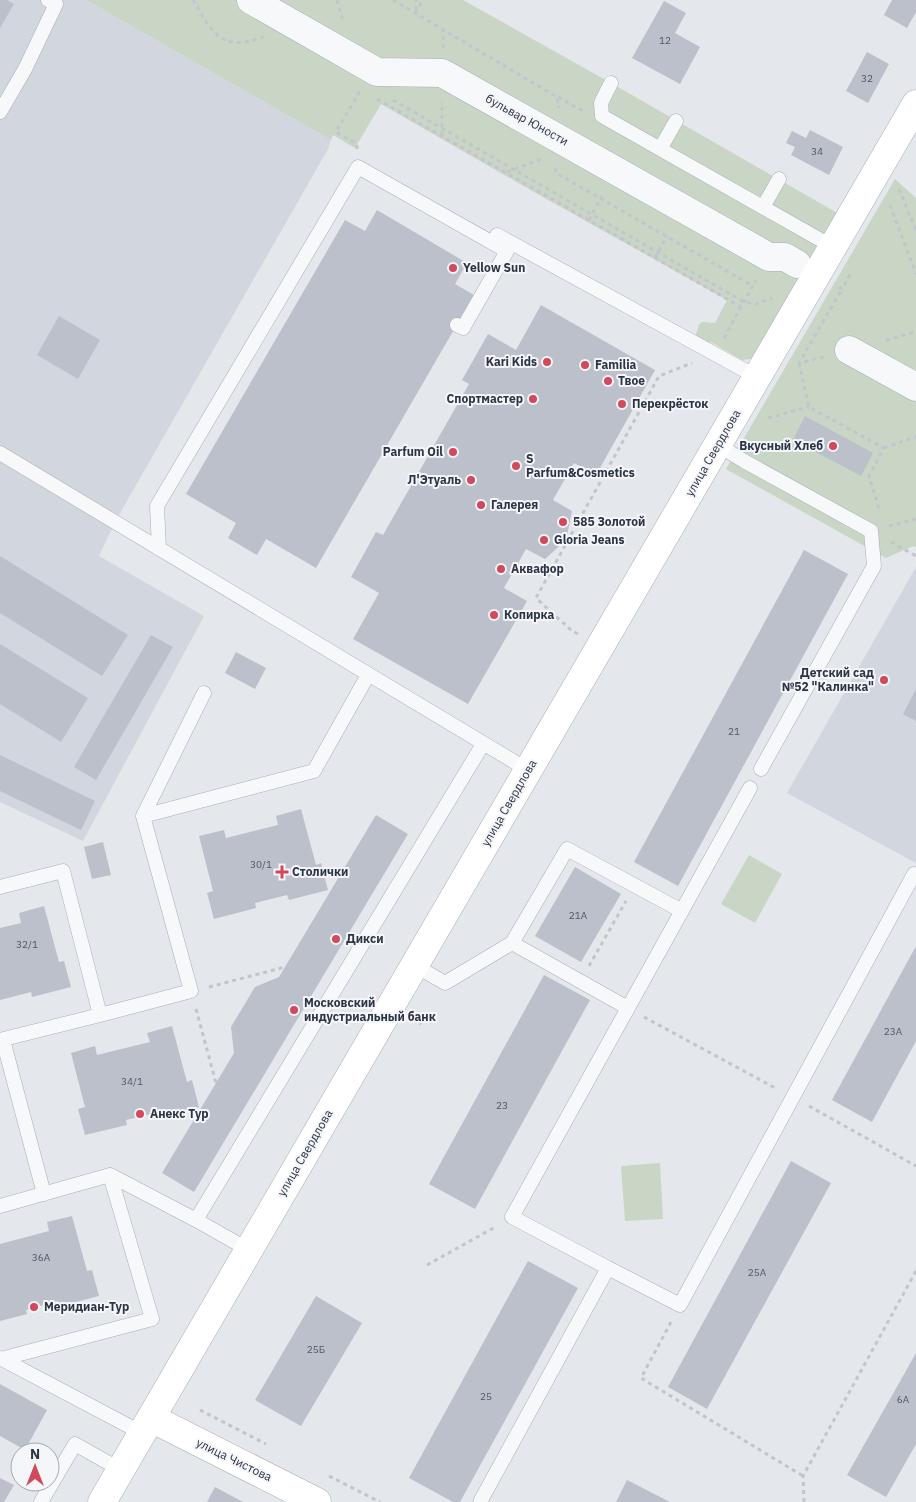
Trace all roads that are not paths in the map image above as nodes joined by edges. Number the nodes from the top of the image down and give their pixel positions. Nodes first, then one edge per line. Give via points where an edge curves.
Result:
1 (48, 0) edge
2 (251, 0) edge
3 (611, 83) dead end
4 (916, 104) edge
5 (0, 112) edge
6 (676, 121) dead end
7 (660, 149) junction
8 (779, 180) dead end
9 (763, 207) junction
10 (489, 241) junction
11 (833, 247) junction
12 (797, 264) road end
13 (457, 324) dead end
14 (849, 350) road end
15 (757, 377) junction
16 (916, 387) edge
17 (718, 445) junction
18 (0, 453) edge
19 (159, 549) junction
20 (368, 675) junction
21 (204, 693) dead end
22 (483, 744) junction
23 (761, 769) dead end
24 (528, 770) junction
25 (750, 788) dead end
26 (143, 816) junction
27 (914, 874) dead end
28 (0, 887) edge
29 (682, 911) junction
30 (512, 943) junction
31 (414, 965) junction
32 (628, 1008) junction
33 (100, 1015) junction
34 (1, 1040) edge
35 (110, 1175) junction
36 (44, 1194) junction
37 (0, 1206) edge
38 (196, 1220) junction
39 (249, 1250) junction
40 (608, 1268) junction
41 (1, 1358) edge
42 (146, 1426) junction
43 (120, 1470) junction
44 (42, 1502) edge
45 (102, 1502) edge
46 (317, 1502) edge
47 (480, 1502) edge

1 - 5 lane via 56,4
2 - 12 street, бульвар Юности via 377,72 442,73 768,257 785,257
3 - 7 lane via 601,103 602,116
4 - 11 street, улица Свердлова
6 - 7 lane
7 - 9 lane
8 - 9 lane
9 - 11 lane
10 - 13 lane via 507,251 463,328
10 - 15 lane via 493,233
10 - 19 lane via 358,167 157,506
11 - 15 street, улица Свердлова
14 - 16 street
15 - 17 street, улица Свердлова
17 - 23 lane via 878,529 874,566
17 - 24 street, улица Свердлова
18 - 19 lane
19 - 20 lane
20 - 22 lane
20 - 26 lane via 314,771
21 - 26 lane
22 - 24 lane
22 - 38 lane
24 - 31 street, улица Свердлова
25 - 29 lane
26 - 33 lane via 191,992
27 - 40 lane via 680,1305
28 - 33 lane via 63,871
29 - 30 lane via 567,848
29 - 32 lane
30 - 31 lane via 444,983
30 - 32 lane
31 - 39 street, улица Свердлова
32 - 40 lane via 512,1217
33 - 34 lane
34 - 36 lane
35 - 36 lane
35 - 38 lane
35 - 41 lane via 152,1319
36 - 37 lane
38 - 39 lane
39 - 42 street, улица Свердлова
40 - 47 lane
41 - 42 lane
42 - 43 street, улица Свердлова
42 - 46 street, улица Чистова
43 - 44 lane via 75,1444
43 - 45 street, улица Свердлова

